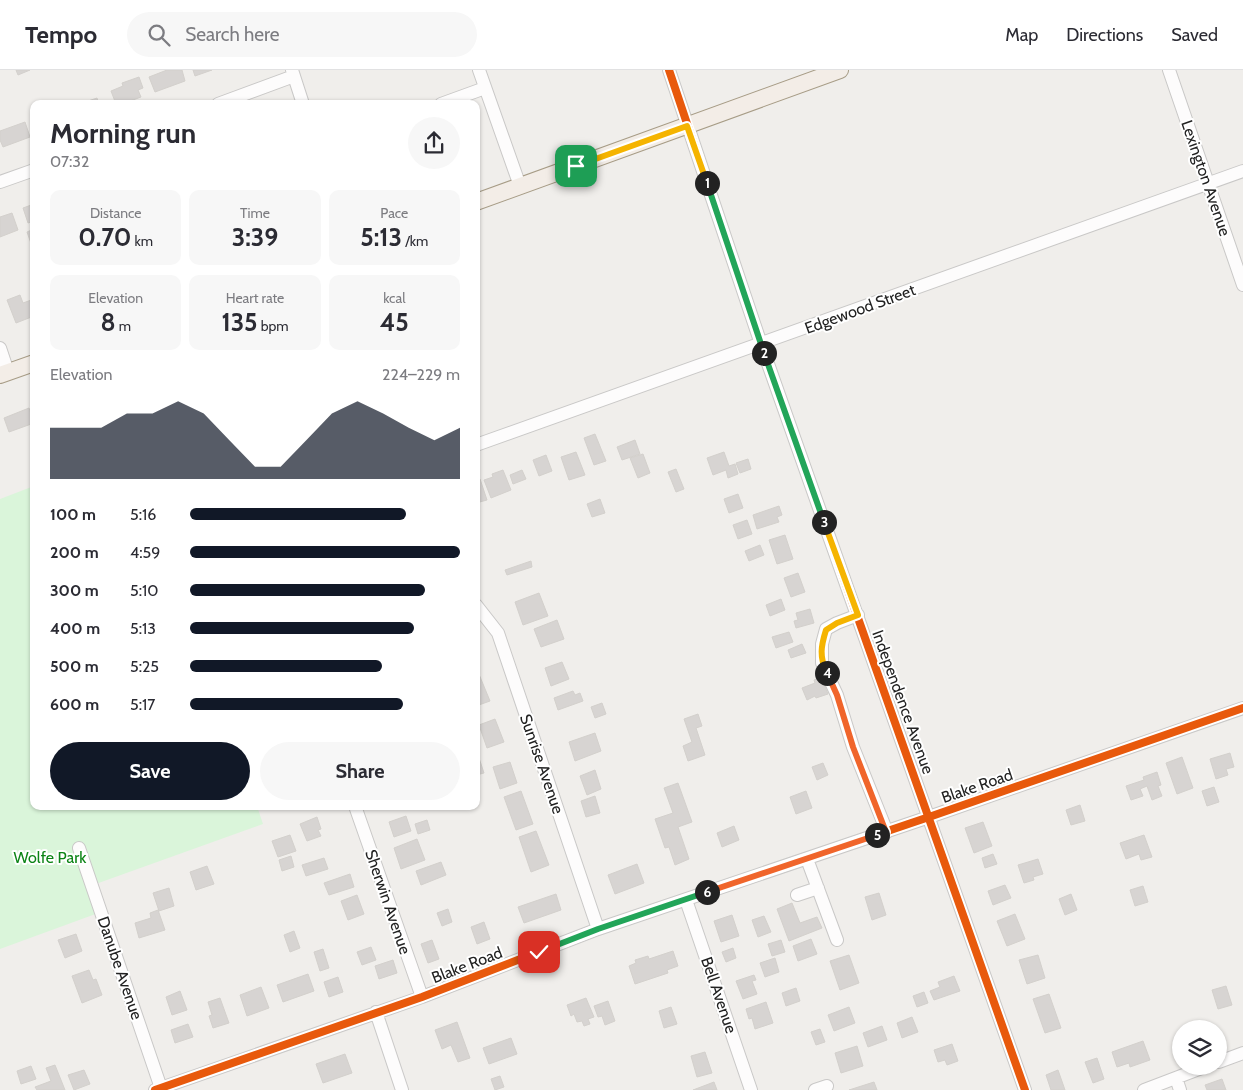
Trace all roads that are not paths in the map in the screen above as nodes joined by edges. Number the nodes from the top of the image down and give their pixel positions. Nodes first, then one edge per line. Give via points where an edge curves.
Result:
1 (478, 70) edge
2 (669, 70) edge
3 (840, 70) edge
4 (1169, 70) edge
5 (293, 73) edge
6 (485, 88) junction
7 (228, 100) edge
8 (303, 100) edge
9 (452, 100) edge
10 (687, 126) junction
11 (30, 171) edge
12 (1243, 171) edge
13 (0, 182) edge
14 (1208, 184) junction
15 (520, 186) junction
16 (480, 201) edge
17 (1243, 285) edge
18 (761, 344) junction
19 (0, 348) edge
20 (30, 364) edge
21 (4, 374) edge
22 (480, 444) edge
23 (480, 610) edge
24 (858, 615) junction
25 (1243, 708) edge
26 (356, 810) edge
27 (929, 817) junction
28 (886, 832) junction
29 (80, 848) dead end
30 (807, 859) junction
31 (818, 888) junction
32 (797, 895) dead end
33 (686, 900) junction
34 (598, 929) junction
35 (837, 940) dead end
36 (422, 997) junction
37 (376, 1012) junction
38 (1243, 1052) edge
39 (1227, 1059) edge
40 (1192, 1075) edge
41 (1178, 1084) edge
42 (158, 1089) edge
43 (402, 1090) edge
44 (751, 1090) edge
45 (1025, 1090) edge
46 (1144, 1090) edge

1 - 6 street
2 - 10 street, Independence Avenue
3 - 10 main road
4 - 14 street, Lexington Avenue
5 - 7 street
5 - 8 street
6 - 9 street
6 - 15 street
10 - 15 main road
10 - 18 street, Independence Avenue
11 - 13 street
12 - 14 street, Edgewood Street
14 - 17 street, Lexington Avenue
14 - 18 street, Edgewood Street
15 - 16 main road
18 - 22 street, Edgewood Street
18 - 24 street, Independence Avenue
19 - 21 street
20 - 21 main road
23 - 34 street, Sunrise Avenue via 498,633
24 - 27 street, Independence Avenue
24 - 28 street via 826,630 822,663 837,695
25 - 27 street, Blake Road
26 - 36 street, Sherwin Avenue
27 - 28 street, Blake Road
27 - 45 street, Independence Avenue
28 - 30 street, Blake Road
29 - 42 street, Danube Avenue
30 - 31 street
30 - 33 street, Blake Road
31 - 32 street
31 - 35 street
33 - 34 street, Blake Road
33 - 44 street, Bell Avenue
34 - 36 street, Blake Road
36 - 37 street, Blake Road
37 - 42 street, Blake Road
37 - 43 street
38 - 39 street
40 - 41 street
41 - 46 street

